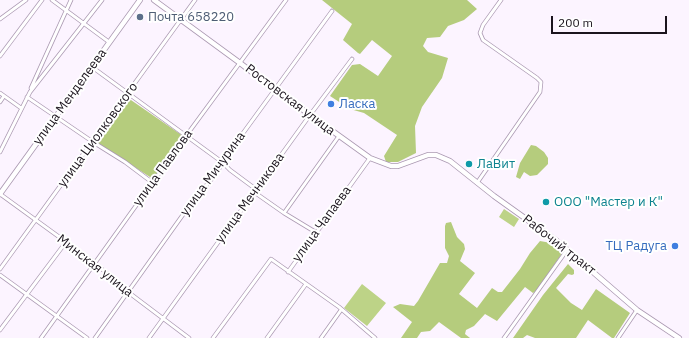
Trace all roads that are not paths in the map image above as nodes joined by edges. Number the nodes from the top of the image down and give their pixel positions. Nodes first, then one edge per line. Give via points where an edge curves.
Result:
1 (26, 0) edge
2 (42, 0) edge
3 (52, 0) edge
4 (71, 0) edge
5 (102, 0) edge
6 (140, 0) edge
7 (154, 0) edge
8 (195, 0) edge
9 (286, 0) edge
10 (501, 0) edge
11 (66, 10) junction
12 (332, 11) dead end
13 (0, 19) edge
14 (180, 20) junction
15 (84, 23) junction
16 (109, 42) junction
17 (0, 56) edge
18 (352, 59) dead end
19 (240, 63) junction
20 (92, 68) junction
21 (274, 90) junction
22 (30, 92) junction
23 (0, 93) edge
24 (128, 93) junction
25 (4, 96) junction
26 (27, 97) junction
27 (0, 102) edge
28 (21, 108) junction
29 (310, 115) junction
30 (56, 116) junction
31 (186, 136) junction
32 (339, 136) junction
33 (93, 142) junction
34 (0, 152) edge
35 (436, 155) joint
36 (370, 158) junction
37 (222, 162) junction
38 (153, 183) junction
39 (477, 183) junction
40 (256, 191) junction
41 (0, 194) edge
42 (284, 213) junction
43 (36, 220) junction
44 (317, 233) junction
45 (66, 242) junction
46 (567, 250) junction
47 (95, 263) junction
48 (0, 269) edge
49 (288, 272) junction
50 (0, 275) edge
51 (306, 284) junction
52 (128, 292) junction
53 (26, 295) junction
54 (342, 310) junction
55 (637, 310) junction
56 (57, 316) junction
57 (163, 318) junction
58 (0, 330) edge
59 (41, 338) edge
60 (87, 338) edge
61 (95, 338) edge
62 (149, 338) edge
63 (189, 338) edge
64 (213, 338) edge
65 (267, 338) edge
66 (321, 338) edge
67 (375, 338) edge
68 (504, 338) edge
69 (618, 338) edge
70 (679, 338) edge

1 - 13 street
2 - 17 street
3 - 11 street
4 - 11 street
5 - 15 street
6 - 16 street, улица Менделеева
7 - 14 street, Ростовская улица
8 - 14 street, улица Циолковского
9 - 19 street, улица Павлова
10 - 39 street via 483,25 480,32 482,40 537,78 540,82 540,92
11 - 15 street
11 - 22 street
12 - 21 street, улица Мичурина
14 - 19 street, Ростовская улица
14 - 24 street, улица Циолковского
15 - 16 street
15 - 22 street
16 - 20 street, улица Менделеева
18 - 29 street, улица Мечникова
19 - 21 street, Ростовская улица
19 - 31 street, улица Павлова
20 - 24 street
20 - 30 street, улица Менделеева
21 - 29 street, Ростовская улица
21 - 37 street, улица Мичурина
22 - 26 street
23 - 25 street
24 - 31 street
24 - 33 street, улица Циолковского
25 - 27 street
25 - 28 street
26 - 28 street
26 - 30 street
28 - 34 street
29 - 32 street, Ростовская улица
29 - 40 street, улица Мечникова
30 - 33 street
30 - 41 street, улица Менделеева
31 - 37 street
31 - 38 street, улица Павлова
32 - 36 street, Ростовская улица
32 - 42 street
33 - 38 street
33 - 43 street, улица Циолковского
35 - 36 street, Ростовская улица via 421,157 398,166 383,164
35 - 39 street, Рабочий тракт via 450,161
36 - 44 street, улица Чапаева
37 - 40 street
37 - 52 street, улица Мичурина via 218,171
38 - 47 street, улица Павлова
39 - 46 street, Рабочий тракт
40 - 42 street
40 - 57 street, улица Мечникова
41 - 43 street, Минская улица
42 - 44 street
43 - 45 street, Минская улица
43 - 48 street, улица Циолковского
44 - 49 street, улица Чапаева
45 - 47 street, Минская улица
45 - 53 street
46 - 55 street, Рабочий тракт
46 - 68 street
47 - 52 street, Минская улица
47 - 56 street, улица Павлова
49 - 51 street
49 - 64 street, улица Чапаева via 271,259
50 - 53 street
51 - 54 street
51 - 65 street
52 - 57 street, Минская улица
52 - 61 street, улица Мичурина
53 - 56 street
53 - 58 street
54 - 66 street
54 - 67 street
55 - 69 street
55 - 70 street, Рабочий тракт
56 - 59 street, улица Павлова
56 - 60 street
57 - 62 street, улица Мечникова
57 - 63 street, Минская улица

